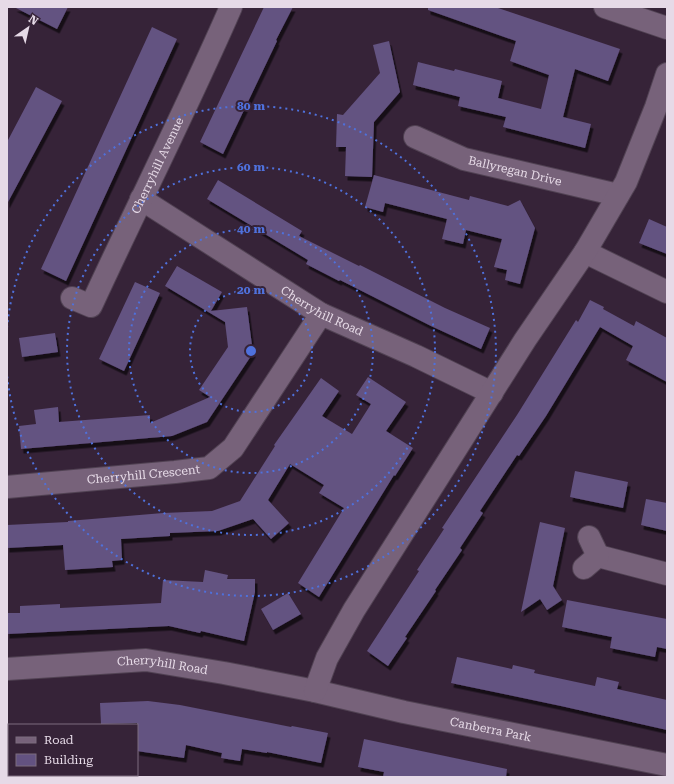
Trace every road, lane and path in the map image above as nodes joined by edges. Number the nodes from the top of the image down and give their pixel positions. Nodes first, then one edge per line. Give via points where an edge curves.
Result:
1 (231, 7) edge
2 (605, 7) edge
3 (667, 28) edge
4 (667, 74) edge
5 (661, 110) edge
6 (415, 137) dead end
7 (618, 195) junction
8 (141, 199) junction
9 (585, 252) junction
10 (667, 292) edge
11 (72, 298) dead end
12 (321, 314) junction
13 (492, 393) junction
14 (7, 486) edge
15 (589, 537) dead end
16 (667, 574) edge
17 (7, 669) edge
18 (315, 691) junction
19 (667, 765) edge

1 - 8 street, Cherryhill Avenue via 195,89
2 - 3 street
4 - 5 street
5 - 7 street
6 - 7 street, Ballyregan Drive via 464,158
7 - 9 street
8 - 11 street, Cherryhill Avenue via 91,306
8 - 12 street, Cherryhill Road
9 - 10 street
9 - 13 street
12 - 13 street, Cherryhill Road
12 - 14 street, Cherryhill Crescent via 233,448 209,468
13 - 18 street via 354,610 327,658
15 - 16 street via 591,562
17 - 18 street, Cherryhill Road via 146,660
18 - 19 street, Canberra Park via 404,712

